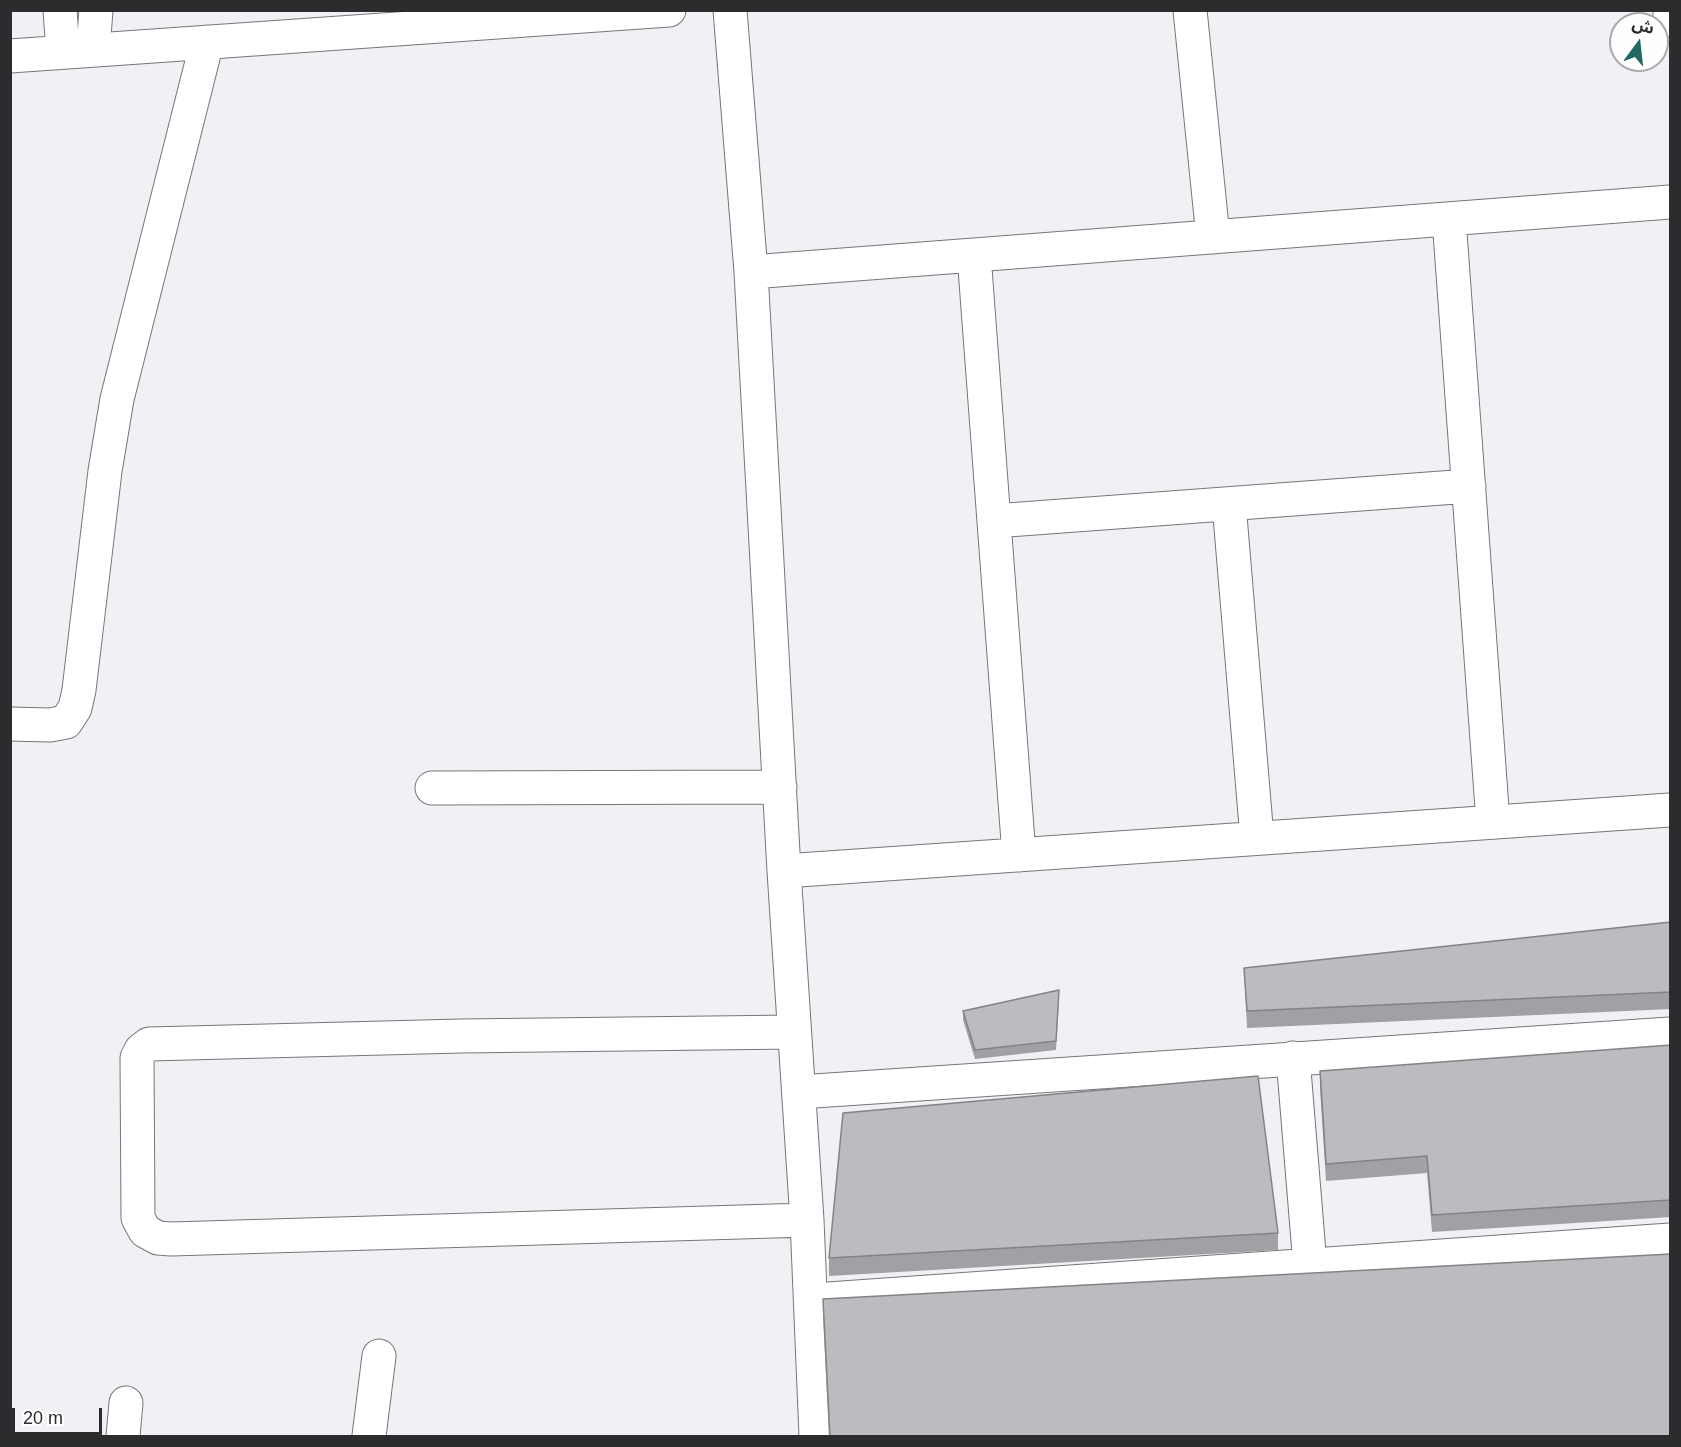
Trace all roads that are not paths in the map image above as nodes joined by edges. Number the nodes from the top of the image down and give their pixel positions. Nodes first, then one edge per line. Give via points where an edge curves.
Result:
1 (60, 10) edge
2 (96, 10) edge
3 (669, 10) edge
4 (730, 10) edge
5 (1190, 10) edge
6 (1670, 10) edge
7 (1671, 20) edge
8 (207, 42) junction
9 (78, 51) junction
10 (10, 56) edge
11 (1671, 202) edge
12 (1449, 219) junction
13 (1213, 237) junction
14 (974, 255) junction
15 (751, 272) junction
16 (1468, 486) junction
17 (1229, 504) junction
18 (994, 521) junction
19 (10, 724) edge
20 (432, 788) dead end
21 (780, 788) junction
22 (1671, 810) edge
23 (1493, 822) junction
24 (1257, 838) junction
25 (1019, 855) junction
26 (784, 871) junction
27 (794, 1032) junction
28 (1671, 1034) edge
29 (1293, 1058) junction
30 (799, 1092) junction
31 (807, 1220) junction
32 (1671, 1240) edge
33 (1310, 1265) junction
34 (809, 1300) junction
35 (379, 1356) dead end
36 (126, 1403) dead end
37 (123, 1437) edge
38 (369, 1437) edge
39 (816, 1437) edge

1 - 9 street
2 - 9 street
3 - 8 street
4 - 15 street
5 - 13 street
6 - 7 street
8 - 9 street
8 - 19 street via 117,399 75,708 66,722
9 - 10 street
11 - 12 street
12 - 13 street
12 - 16 street
13 - 14 street
14 - 15 street
14 - 18 street
15 - 21 street
16 - 17 street
16 - 23 street
17 - 18 street
17 - 24 street
18 - 25 street
20 - 21 street
21 - 26 street
22 - 23 street
23 - 24 street
24 - 25 street
25 - 26 street
26 - 27 street
27 - 30 street
27 - 31 street via 149,1044 137,1058 138,1218 145,1231 171,1239
28 - 29 street
29 - 30 street
29 - 33 street
30 - 31 street
31 - 34 street
32 - 33 street
33 - 34 street
34 - 39 street
35 - 38 street
36 - 37 street

